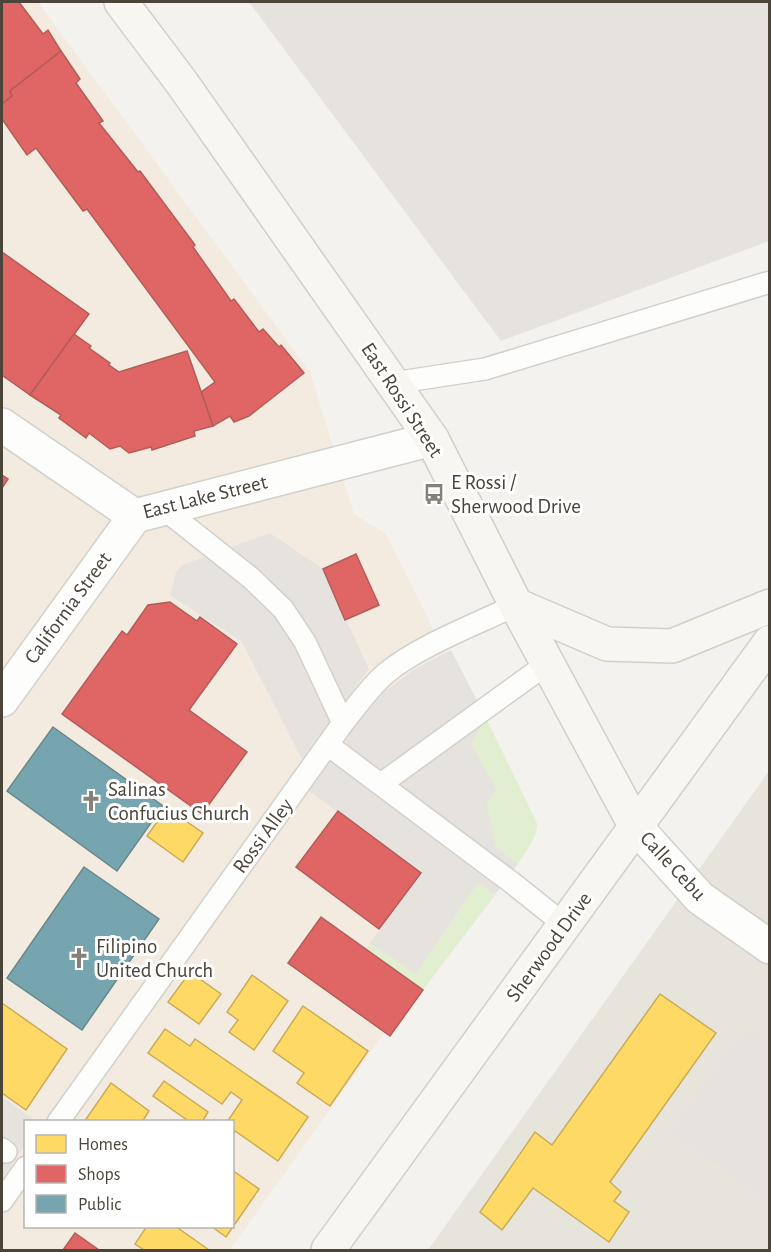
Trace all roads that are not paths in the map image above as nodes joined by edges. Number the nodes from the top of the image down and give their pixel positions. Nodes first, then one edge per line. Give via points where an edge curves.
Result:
1 (121, 2) edge
2 (770, 282) edge
3 (393, 383) junction
4 (2, 425) edge
5 (432, 439) junction
6 (149, 512) junction
7 (516, 604) junction
8 (770, 606) edge
9 (770, 642) edge
10 (548, 663) junction
11 (2, 700) edge
12 (343, 723) junction
13 (328, 745) junction
14 (381, 784) junction
15 (636, 827) junction
16 (565, 925) junction
17 (770, 947) edge
18 (59, 1120) edge
19 (24, 1170) edge
20 (2, 1201) edge
21 (328, 1251) edge

1 - 3 main road, East Rossi Street
2 - 3 lane via 485,369
3 - 5 main road, East Rossi Street
4 - 6 street, East Lake Street
5 - 6 street, East Lake Street
5 - 7 main road, East Rossi Street
6 - 11 street, California Street
6 - 12 lane via 250,578 283,609 305,642
7 - 8 main road via 607,644 672,646
7 - 10 main road, East Rossi Street
7 - 12 lane, Rossi Alley via 402,662 385,675
9 - 15 main road, Sherwood Drive
10 - 14 lane
10 - 15 main road, East Rossi Street
12 - 13 lane, Rossi Alley
13 - 14 lane
13 - 18 lane, Rossi Alley
14 - 16 lane
15 - 16 main road, Sherwood Drive
15 - 17 street, Calle Cebu via 700,898
16 - 21 main road, Sherwood Drive
19 - 20 lane

